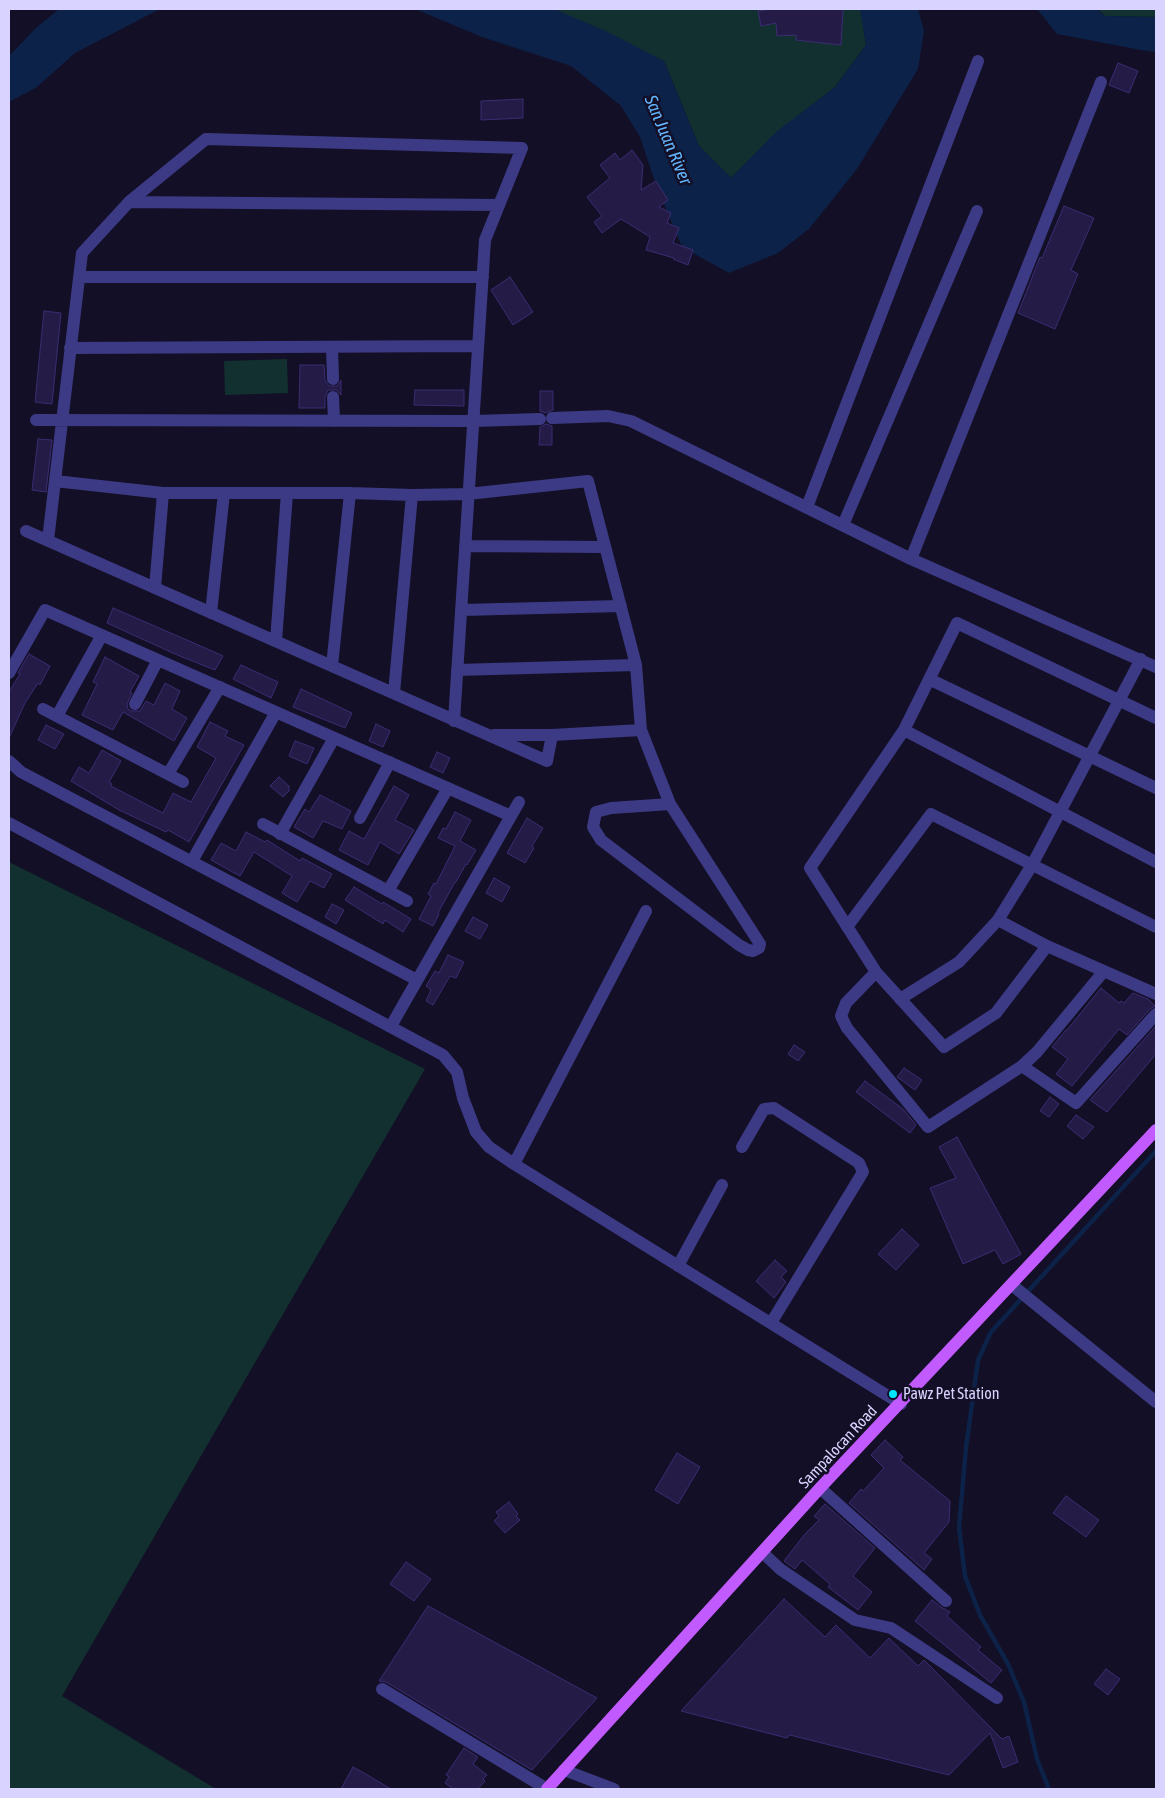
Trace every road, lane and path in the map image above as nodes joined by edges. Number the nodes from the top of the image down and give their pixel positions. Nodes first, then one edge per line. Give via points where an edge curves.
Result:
1 (978, 61) dead end
2 (1101, 82) dead end
3 (129, 202) junction
4 (498, 205) junction
5 (977, 211) dead end
6 (79, 276) junction
7 (483, 277) junction
8 (478, 346) junction
9 (332, 347) junction
10 (70, 348) junction
11 (333, 379) dead end
12 (333, 397) dead end
13 (36, 420) dead end
14 (62, 420) junction
15 (334, 421) junction
16 (474, 422) junction
17 (55, 481) junction
18 (163, 493) junction
19 (224, 493) junction
20 (287, 493) junction
21 (350, 493) junction
22 (468, 494) junction
23 (412, 495) junction
24 (807, 507) junction
25 (843, 525) junction
26 (26, 531) dead end
27 (48, 540) junction
28 (465, 546) junction
29 (605, 547) junction
30 (910, 559) junction
31 (155, 588) junction
32 (621, 606) junction
33 (461, 610) junction
34 (211, 613) junction
35 (102, 635) junction
36 (276, 641) junction
37 (1142, 659) junction
38 (158, 660) junction
39 (332, 666) junction
40 (636, 666) junction
41 (1156, 667) edge
42 (457, 670) junction
43 (9, 673) edge
44 (930, 679) junction
45 (220, 687) junction
46 (394, 693) junction
47 (1120, 700) junction
48 (135, 704) dead end
49 (43, 709) dead end
50 (276, 712) junction
51 (57, 716) junction
52 (1156, 718) edge
53 (454, 721) junction
54 (641, 730) junction
55 (904, 730) junction
56 (552, 734) junction
57 (488, 735) junction
58 (334, 738) junction
59 (1090, 756) junction
60 (9, 761) edge
61 (390, 762) junction
62 (168, 774) junction
63 (183, 782) dead end
64 (448, 788) junction
65 (1156, 788) edge
66 (519, 802) dead end
67 (670, 804) junction
68 (1059, 811) junction
69 (511, 816) junction
70 (360, 818) dead end
71 (9, 823) edge
72 (263, 824) dead end
73 (280, 834) junction
74 (192, 861) junction
75 (1156, 862) edge
76 (1032, 864) junction
77 (388, 891) junction
78 (407, 901) dead end
79 (646, 911) dead end
80 (998, 920) junction
81 (847, 927) junction
82 (1156, 927) edge
83 (1047, 946) junction
84 (876, 972) junction
85 (1104, 972) junction
86 (417, 980) junction
87 (1156, 994) edge
88 (900, 999) junction
89 (1156, 1014) edge
90 (391, 1026) junction
91 (1022, 1066) junction
92 (1156, 1130) edge
93 (742, 1147) dead end
94 (514, 1164) junction
95 (722, 1185) dead end
96 (678, 1266) junction
97 (1012, 1285) junction
98 (771, 1323) junction
99 (1156, 1402) edge
100 (901, 1404) junction
101 (820, 1488) junction
102 (762, 1552) junction
103 (946, 1600) dead end
104 (382, 1689) dead end
105 (997, 1698) dead end
106 (564, 1770) junction
107 (547, 1789) edge
108 (614, 1789) edge

1 - 24 street
2 - 30 street
3 - 4 street
3 - 4 street via 206,140 522,148
3 - 6 street via 82,253
4 - 7 street via 485,240
5 - 25 street
6 - 7 street
6 - 10 street
7 - 8 street
8 - 9 street
8 - 16 street
9 - 10 street
9 - 11 street
10 - 14 street
12 - 15 street
13 - 14 street
14 - 15 street
14 - 17 street
15 - 16 street
16 - 22 street
16 - 24 street via 608,416 631,421
17 - 18 street
17 - 27 street
18 - 19 street
18 - 31 street
19 - 20 street
19 - 34 street
20 - 21 street
20 - 36 street
21 - 23 street
21 - 39 street
22 - 23 street
22 - 28 street
22 - 29 street via 588,481
23 - 46 street
24 - 25 street
25 - 30 street
26 - 27 street
27 - 31 street
28 - 29 street
28 - 33 street
29 - 32 street
30 - 37 street
31 - 34 street
32 - 33 street
32 - 40 street
33 - 42 street
34 - 36 street
35 - 38 street
35 - 43 street via 45,610
35 - 51 street
36 - 39 street
37 - 41 street
37 - 47 street
38 - 45 street
38 - 48 street
39 - 46 street
40 - 42 street
40 - 54 street
42 - 53 street
44 - 47 street via 957,623
44 - 55 street
44 - 59 street
45 - 50 street
45 - 62 street
46 - 53 street
47 - 52 street
47 - 59 street
49 - 51 street
50 - 58 street
50 - 74 street
51 - 62 street
53 - 57 street
54 - 56 street
54 - 67 street
55 - 68 street
55 - 81 street via 810,868
56 - 57 street
56 - 57 street via 546,761
58 - 61 street
58 - 73 street
59 - 65 street
59 - 68 street
60 - 74 street via 21,772
61 - 64 street
61 - 70 street
62 - 63 street
64 - 69 street
64 - 77 street
66 - 69 street
67 - 67 street via 596,812 593,827 601,840 739,945 753,951 759,948 760,944
68 - 75 street
68 - 76 street
69 - 86 street
71 - 90 street
72 - 73 street
73 - 77 street
74 - 86 street
76 - 80 street
76 - 81 street via 931,814
76 - 82 street
77 - 78 street
79 - 94 street
80 - 83 street
80 - 88 street via 959,962
81 - 84 street
83 - 85 street
83 - 88 street via 996,1013 944,1047
84 - 88 street
84 - 91 street via 846,1003 841,1016 847,1028 928,1127
85 - 87 street
85 - 91 street
86 - 90 street
89 - 91 street via 1076,1103
90 - 94 street via 444,1055 457,1072 476,1132 488,1147
92 - 97 main road, Sampalocan Road
93 - 98 street via 764,1109 774,1108 859,1163 863,1172
94 - 96 street
95 - 96 street
96 - 98 street
97 - 99 street
97 - 100 main road, Sampalocan Road
98 - 100 street
100 - 101 main road, Sampalocan Road
101 - 102 main road, Sampalocan Road
101 - 103 street
102 - 105 street via 780,1569 855,1620 891,1628
102 - 106 main road, Sampalocan Road
104 - 107 street
106 - 107 main road, Sampalocan Road
106 - 108 street

